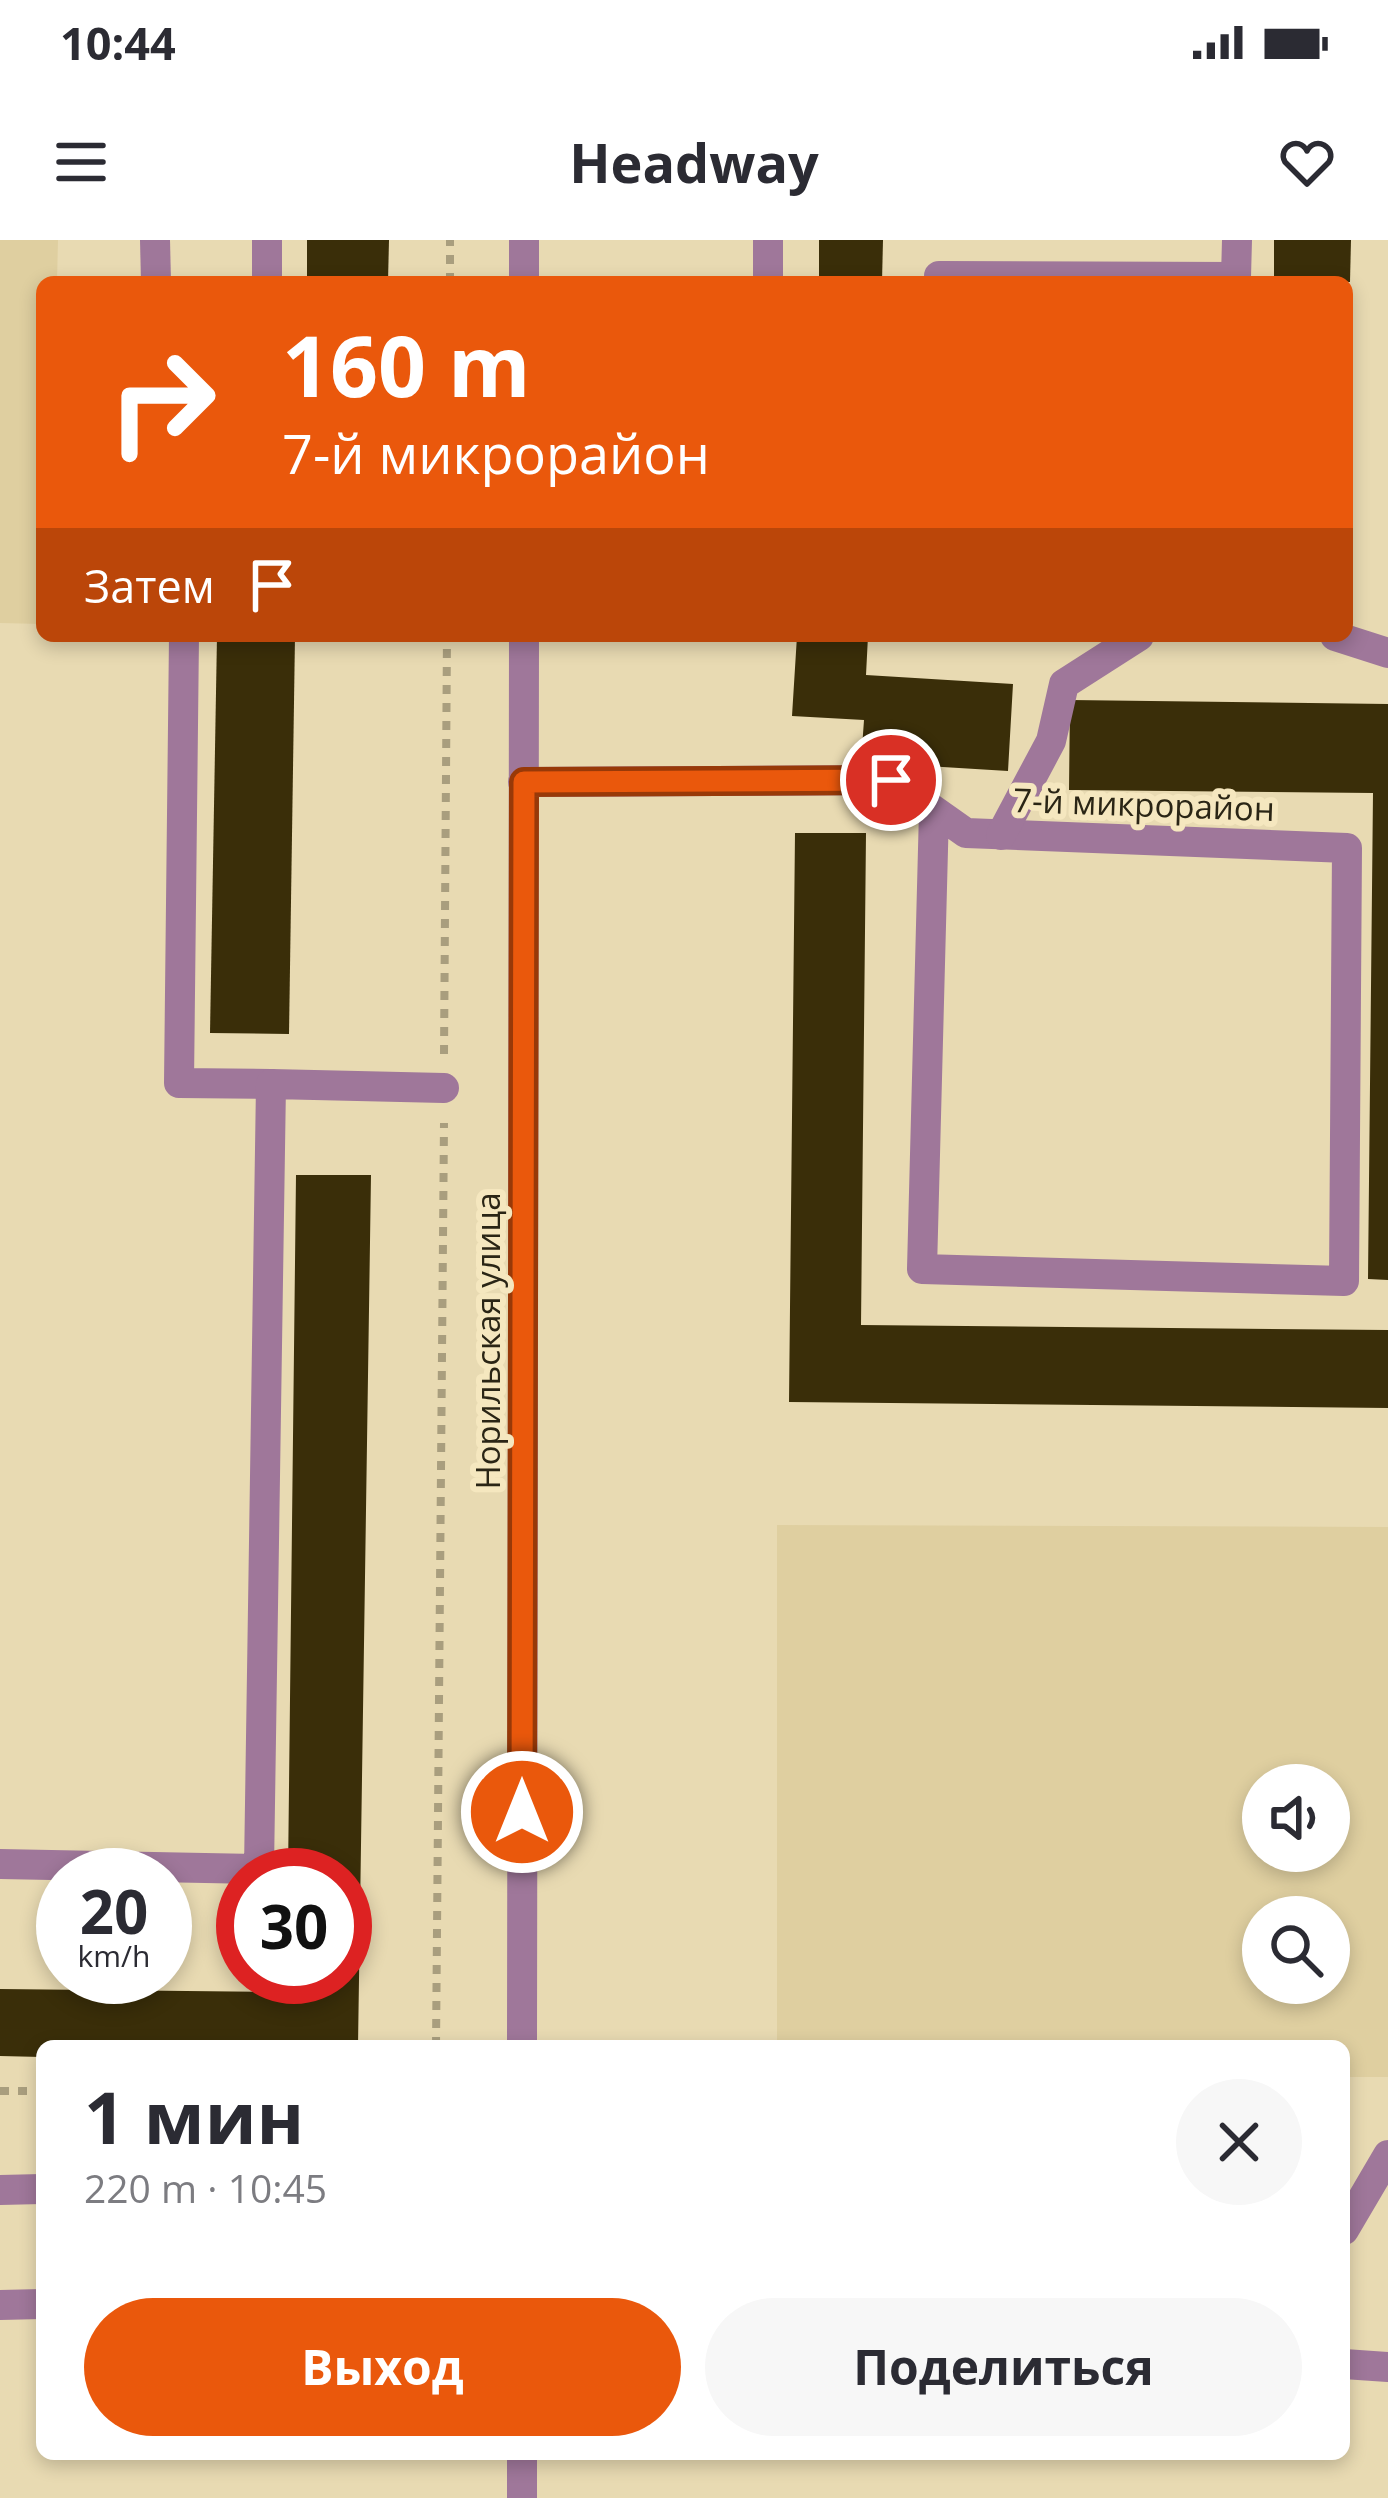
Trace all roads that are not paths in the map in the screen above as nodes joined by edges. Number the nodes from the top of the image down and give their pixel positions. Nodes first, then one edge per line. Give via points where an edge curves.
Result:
1 (155, 240) edge
2 (267, 240) edge
3 (524, 240) edge
4 (768, 240) edge
5 (1237, 240) edge
6 (155, 276) edge
7 (267, 276) edge
8 (524, 276) edge
9 (768, 276) edge
10 (1236, 276) edge
11 (184, 642) edge
12 (524, 642) edge
13 (1130, 642) edge
14 (1353, 642) edge
15 (1388, 653) edge
16 (524, 782) junction
17 (934, 811) junction
18 (1001, 835) junction
19 (271, 1084) junction
20 (444, 1088) road end
21 (0, 1864) edge
22 (522, 2040) edge
23 (1388, 2155) edge
24 (36, 2188) edge
25 (0, 2190) edge
26 (1350, 2220) edge
27 (0, 2305) edge
28 (36, 2305) edge
29 (1350, 2364) edge
30 (1388, 2367) edge
31 (522, 2460) edge
32 (522, 2498) edge

1 - 6 street
2 - 7 street
3 - 8 street
4 - 9 street
5 - 10 street
11 - 19 street via 179,1083
12 - 16 street, Норильская улица
13 - 18 street via 1064,684 1051,741
14 - 15 street
16 - 17 street, 7-й микрорайон via 891,780
16 - 22 street, Норильская улица
17 - 18 street, 7-й микрорайон via 966,833
17 - 18 street, 7-й микрорайон via 922,1269 1344,1281 1347,848
19 - 20 street
19 - 21 street via 259,1869
23 - 26 street
24 - 25 street
27 - 28 street
29 - 30 street
31 - 32 street

